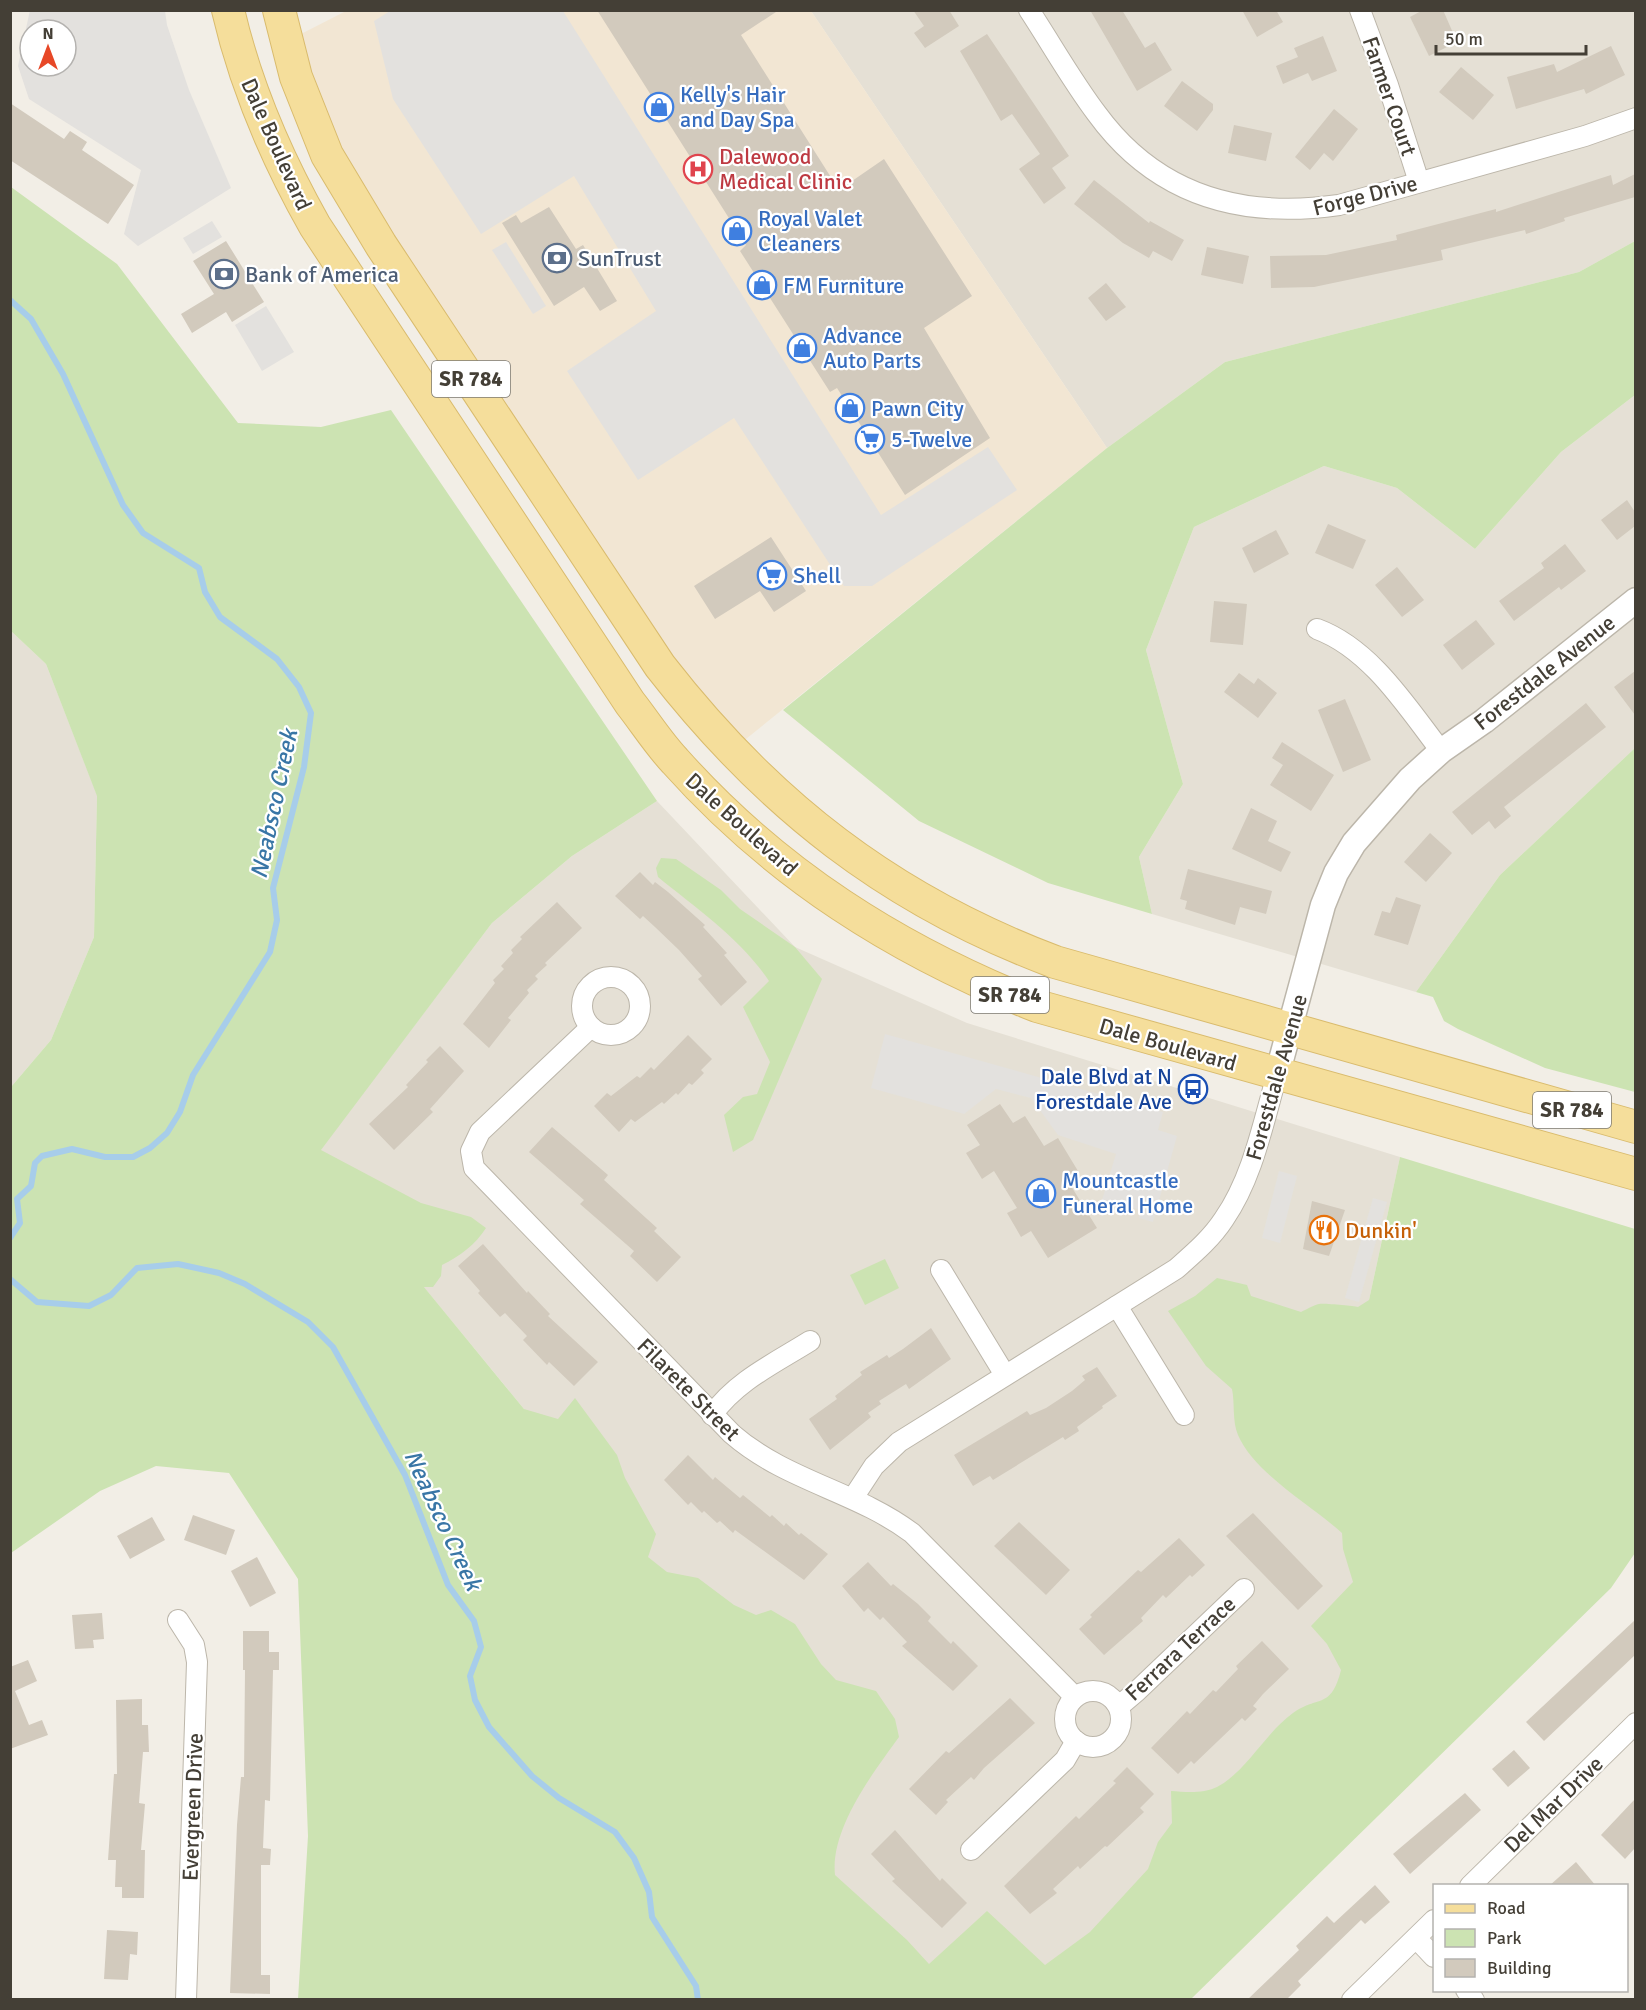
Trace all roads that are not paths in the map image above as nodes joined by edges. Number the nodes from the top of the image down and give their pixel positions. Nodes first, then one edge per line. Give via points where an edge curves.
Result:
1 (228, 10) edge
2 (279, 10) edge
3 (1029, 10) edge
4 (1360, 10) edge
5 (1635, 118) edge
6 (1419, 182) junction
7 (1635, 600) edge
8 (1317, 629) dead end
9 (1441, 751) junction
10 (591, 1027) dead end
11 (1290, 1030) junction
12 (1277, 1075) junction
13 (1635, 1127) edge
14 (1635, 1174) edge
15 (941, 1270) dead end
16 (1116, 1306) junction
17 (810, 1341) dead end
18 (1005, 1375) junction
19 (712, 1415) junction
20 (1184, 1415) dead end
21 (853, 1498) junction
22 (1244, 1589) dead end
23 (178, 1620) dead end
24 (1075, 1697) junction
25 (1116, 1703) junction
26 (1635, 1723) edge
27 (1076, 1742) junction
28 (971, 1850) dead end
29 (1472, 1884) edge
30 (1433, 1921) edge
31 (1416, 1938) junction
32 (1433, 1956) edge
33 (186, 2000) edge
34 (1352, 2000) edge

1 - 12 main road, Dale Boulevard / SR 784 via 236,48 262,123 315,226 593,650 673,760 720,808 824,896 926,957 979,983 1037,1006
2 - 11 main road, Dale Boulevard / SR 784 via 308,113 327,155 376,236 660,666 740,760 834,843 953,918 1055,962
3 - 6 street, Forge Drive via 1115,135 1140,159 1193,192 1265,210 1305,210 1339,205
4 - 6 street, Farmer Court
5 - 6 street, Forge Drive via 1585,136
7 - 9 street, Forestdale Avenue
8 - 9 street via 1350,645 1397,694
9 - 11 street, Forestdale Avenue via 1377,813 1336,873 1323,905
10 - 19 street, Filarete Street via 480,1132 470,1157 482,1178
11 - 12 street, Forestdale Avenue
11 - 13 main road, Dale Boulevard / SR 784
12 - 14 main road, Dale Boulevard / SR 784
12 - 16 street, Forestdale Avenue via 1248,1174 1224,1220 1176,1269
15 - 18 street
16 - 18 street, Forestdale Avenue
16 - 20 street
17 - 19 street via 740,1384
18 - 21 street, Forestdale Avenue via 900,1442 874,1466
19 - 21 street, Filarete Street via 763,1459
21 - 24 street, Filarete Street via 912,1533
22 - 25 street, Ferrara Terrace via 1131,1696
23 - 33 street, Evergreen Drive via 194,1645 196,1662
24 - 25 street, Ferrara Terrace via 1096,1691
24 - 27 street via 1067,1708 1065,1721
25 - 27 street, Ferrara Terrace via 1120,1724 1113,1738 1092,1747
26 - 29 street, Del Mar Drive
27 - 28 street via 1065,1760
30 - 31 street
31 - 32 street
31 - 34 street

